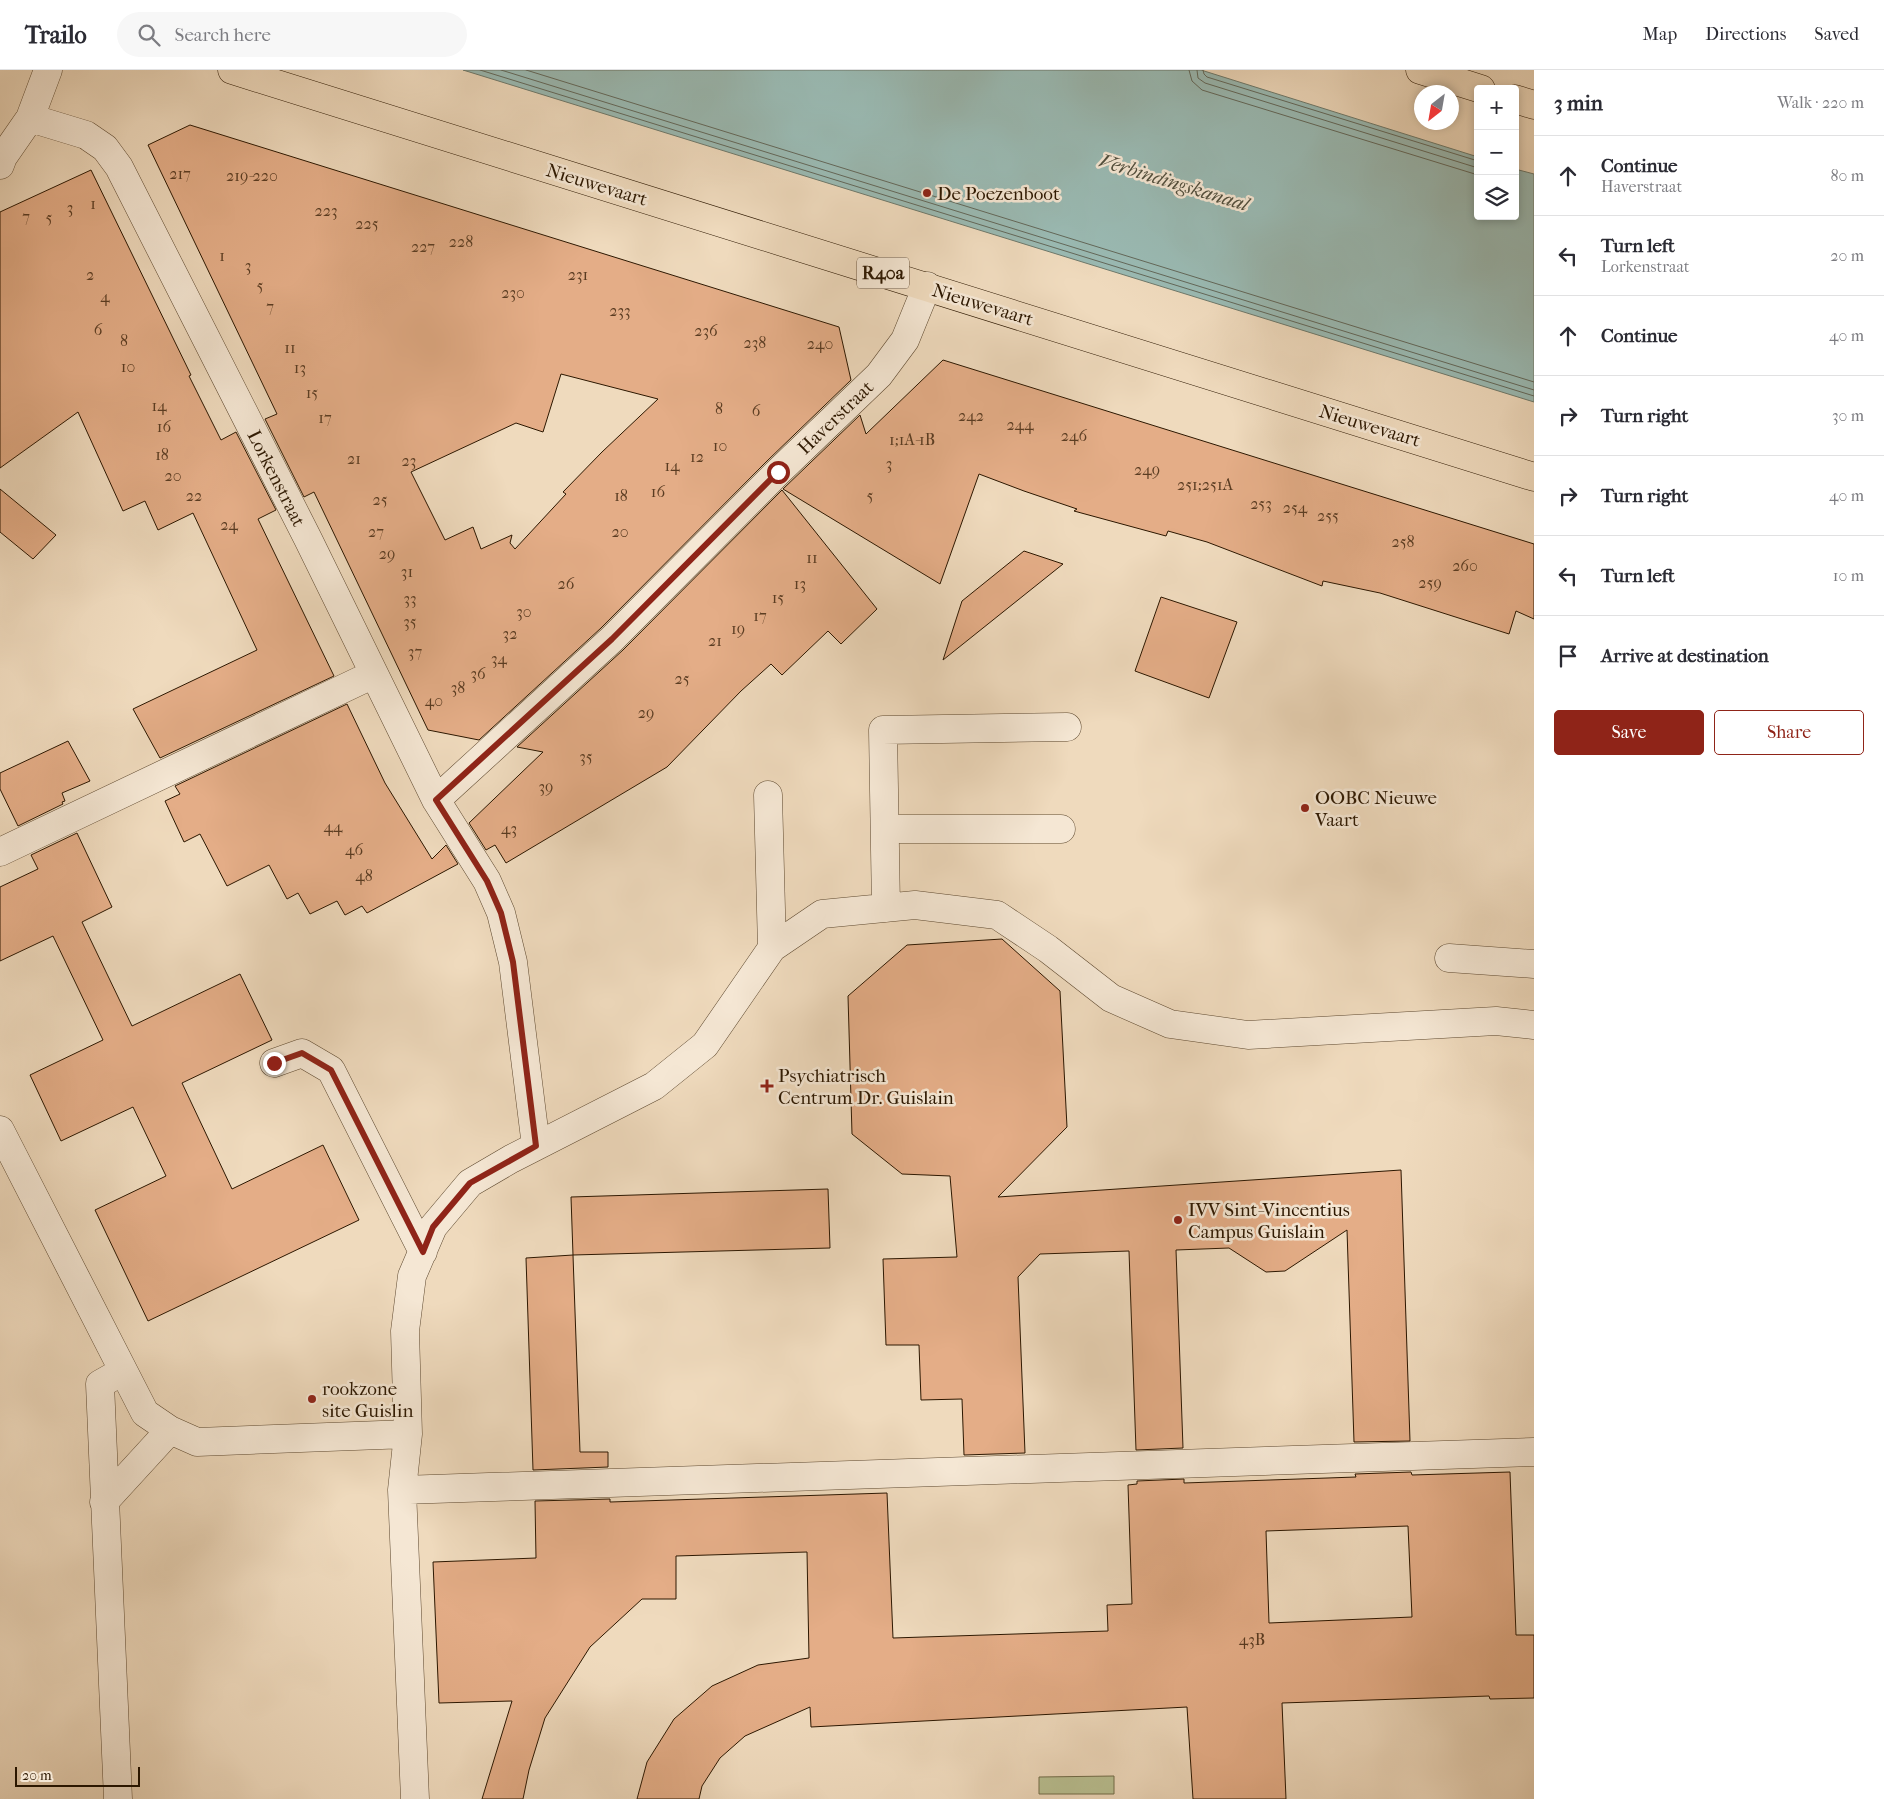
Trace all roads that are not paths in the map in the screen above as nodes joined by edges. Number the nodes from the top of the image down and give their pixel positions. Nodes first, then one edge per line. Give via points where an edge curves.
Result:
1 (48, 70) edge
2 (232, 70) edge
3 (1420, 70) edge
4 (1474, 87) edge
5 (1519, 100) edge
6 (1534, 105) edge
7 (30, 118) junction
8 (0, 165) edge
9 (926, 286) junction
10 (1534, 477) edge
11 (374, 674) junction
12 (1067, 727) dead end
13 (768, 795) dead end
14 (436, 800) junction
15 (885, 829) junction
16 (1061, 829) dead end
17 (0, 852) edge
18 (886, 908) junction
19 (772, 948) junction
20 (1449, 958) dead end
21 (1534, 964) edge
22 (1534, 1025) edge
23 (274, 1063) dead end
24 (0, 1130) edge
25 (536, 1146) junction
26 (423, 1252) junction
27 (123, 1372) junction
28 (170, 1430) junction
29 (408, 1434) junction
30 (1534, 1452) edge
31 (402, 1490) junction
32 (104, 1502) junction
33 (118, 1799) edge
34 (415, 1799) edge

1 - 7 street
2 - 9 main road, Nieuwevaart / R40a
3 - 4 main road
5 - 6 main road
7 - 8 street
7 - 11 street, Lorkenstraat via 86,135 106,148 119,167
9 - 10 main road, Nieuwevaart / R40a
9 - 14 street, Haverstraat via 905,340 879,375 612,639
11 - 14 street, Lorkenstraat
11 - 17 street
12 - 15 street via 883,730
13 - 19 street
14 - 25 street, Lorkenstraat via 487,881 501,913 513,962
15 - 16 street
15 - 18 street
18 - 19 street via 822,914
18 - 22 street via 915,905 996,915 1048,949 1110,998 1170,1024 1248,1035 1496,1022
19 - 25 street via 705,1045 654,1086
20 - 21 street
23 - 26 street via 302,1053 331,1070
24 - 27 street
25 - 26 street via 470,1183 433,1227
26 - 29 street via 412,1276 405,1331
27 - 28 street via 145,1413
27 - 32 street via 100,1384
28 - 29 street via 197,1442
28 - 32 street
29 - 31 street
30 - 31 street
31 - 34 street
32 - 33 street

